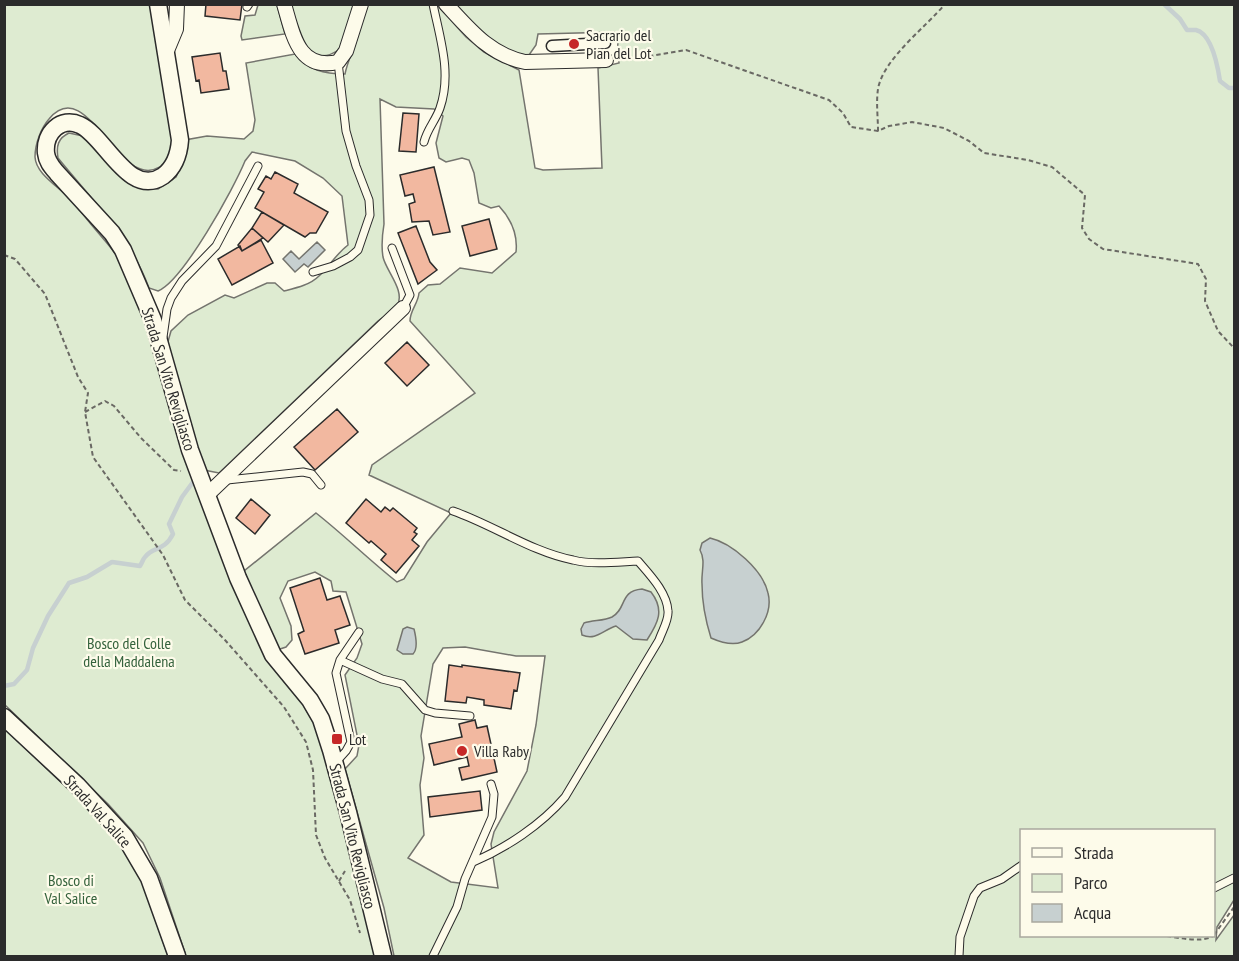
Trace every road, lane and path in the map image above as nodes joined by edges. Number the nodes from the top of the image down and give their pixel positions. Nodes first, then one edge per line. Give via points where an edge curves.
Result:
1 (158, 4) edge
2 (177, 4) edge
3 (284, 4) edge
4 (361, 4) edge
5 (433, 4) edge
6 (446, 4) edge
7 (945, 4) edge
8 (604, 43) dead end
9 (552, 46) dead end
10 (166, 53) junction
11 (606, 60) joint
12 (338, 62) junction
13 (878, 131) junction
14 (424, 142) dead end
15 (258, 166) dead end
16 (392, 248) dead end
17 (4, 255) edge
18 (313, 272) dead end
19 (403, 308) joint
20 (162, 346) junction
21 (1234, 348) edge
22 (85, 412) junction
23 (199, 474) junction
24 (222, 481) junction
25 (321, 484) dead end
26 (207, 495) junction
27 (453, 511) dead end
28 (360, 632) dead end
29 (340, 660) junction
30 (470, 716) dead end
31 (4, 717) edge
32 (335, 763) junction
33 (491, 784) dead end
34 (473, 862) junction
35 (350, 863) dead end
36 (1020, 866) edge
37 (1234, 878) edge
38 (339, 882) junction
39 (1215, 888) edge
40 (1234, 907) edge
41 (1215, 932) edge
42 (1179, 937) edge
43 (1208, 937) edge
44 (362, 940) dead end
45 (177, 957) edge
46 (383, 957) edge
47 (433, 957) edge
48 (959, 957) edge

1 - 10 street, Strada San Vito Revigliasco
2 - 10 street, Strada San Vito Revigliasco via 176,29
3 - 12 street via 293,36 309,60 328,65
4 - 12 street via 346,51
5 - 14 lane via 446,78 439,111
6 - 11 street via 487,47 513,59
7 - 13 path via 905,44 883,74 878,88
8 - 9 street
10 - 20 street, Strada San Vito Revigliasco via 180,140 176,160 165,175 147,181 128,173 86,128 71,121 53,130 46,155 123,250
11 - 13 path via 687,50 829,100 851,128
12 - 18 lane via 346,131 369,200 370,215 358,250 333,266
13 - 21 path via 912,122 944,128 984,153 1052,168 1085,195 1082,228 1103,249 1198,264 1206,279 1205,301 1218,331
15 - 20 lane via 216,246 171,298
16 - 19 lane via 411,295
17 - 22 path via 15,259 45,294 88,393
19 - 24 street
20 - 23 street, Strada San Vito Revigliasco
22 - 23 path via 105,401 114,405 174,470
22 - 38 path via 93,457 162,555 185,600 284,706 306,742 313,770 316,835
23 - 26 street, Strada San Vito Revigliasco
24 - 25 lane via 303,472 312,474
24 - 26 street
26 - 32 street, Strada San Vito Revigliasco via 260,629 273,655 321,719
27 - 34 lane via 575,561 638,561 654,580 668,611 659,640 565,798 551,814 492,854
28 - 29 lane
29 - 30 lane via 402,684 425,710
29 - 32 lane via 336,673 351,742
31 - 45 street, Strada Val Salice via 77,785 125,837 149,878
32 - 46 street, Strada San Vito Revigliasco
33 - 34 lane via 492,817
34 - 47 lane
35 - 38 path
36 - 48 lane via 980,888 974,896 960,937
37 - 39 lane
38 - 44 path via 350,900
40 - 41 path
42 - 43 path

